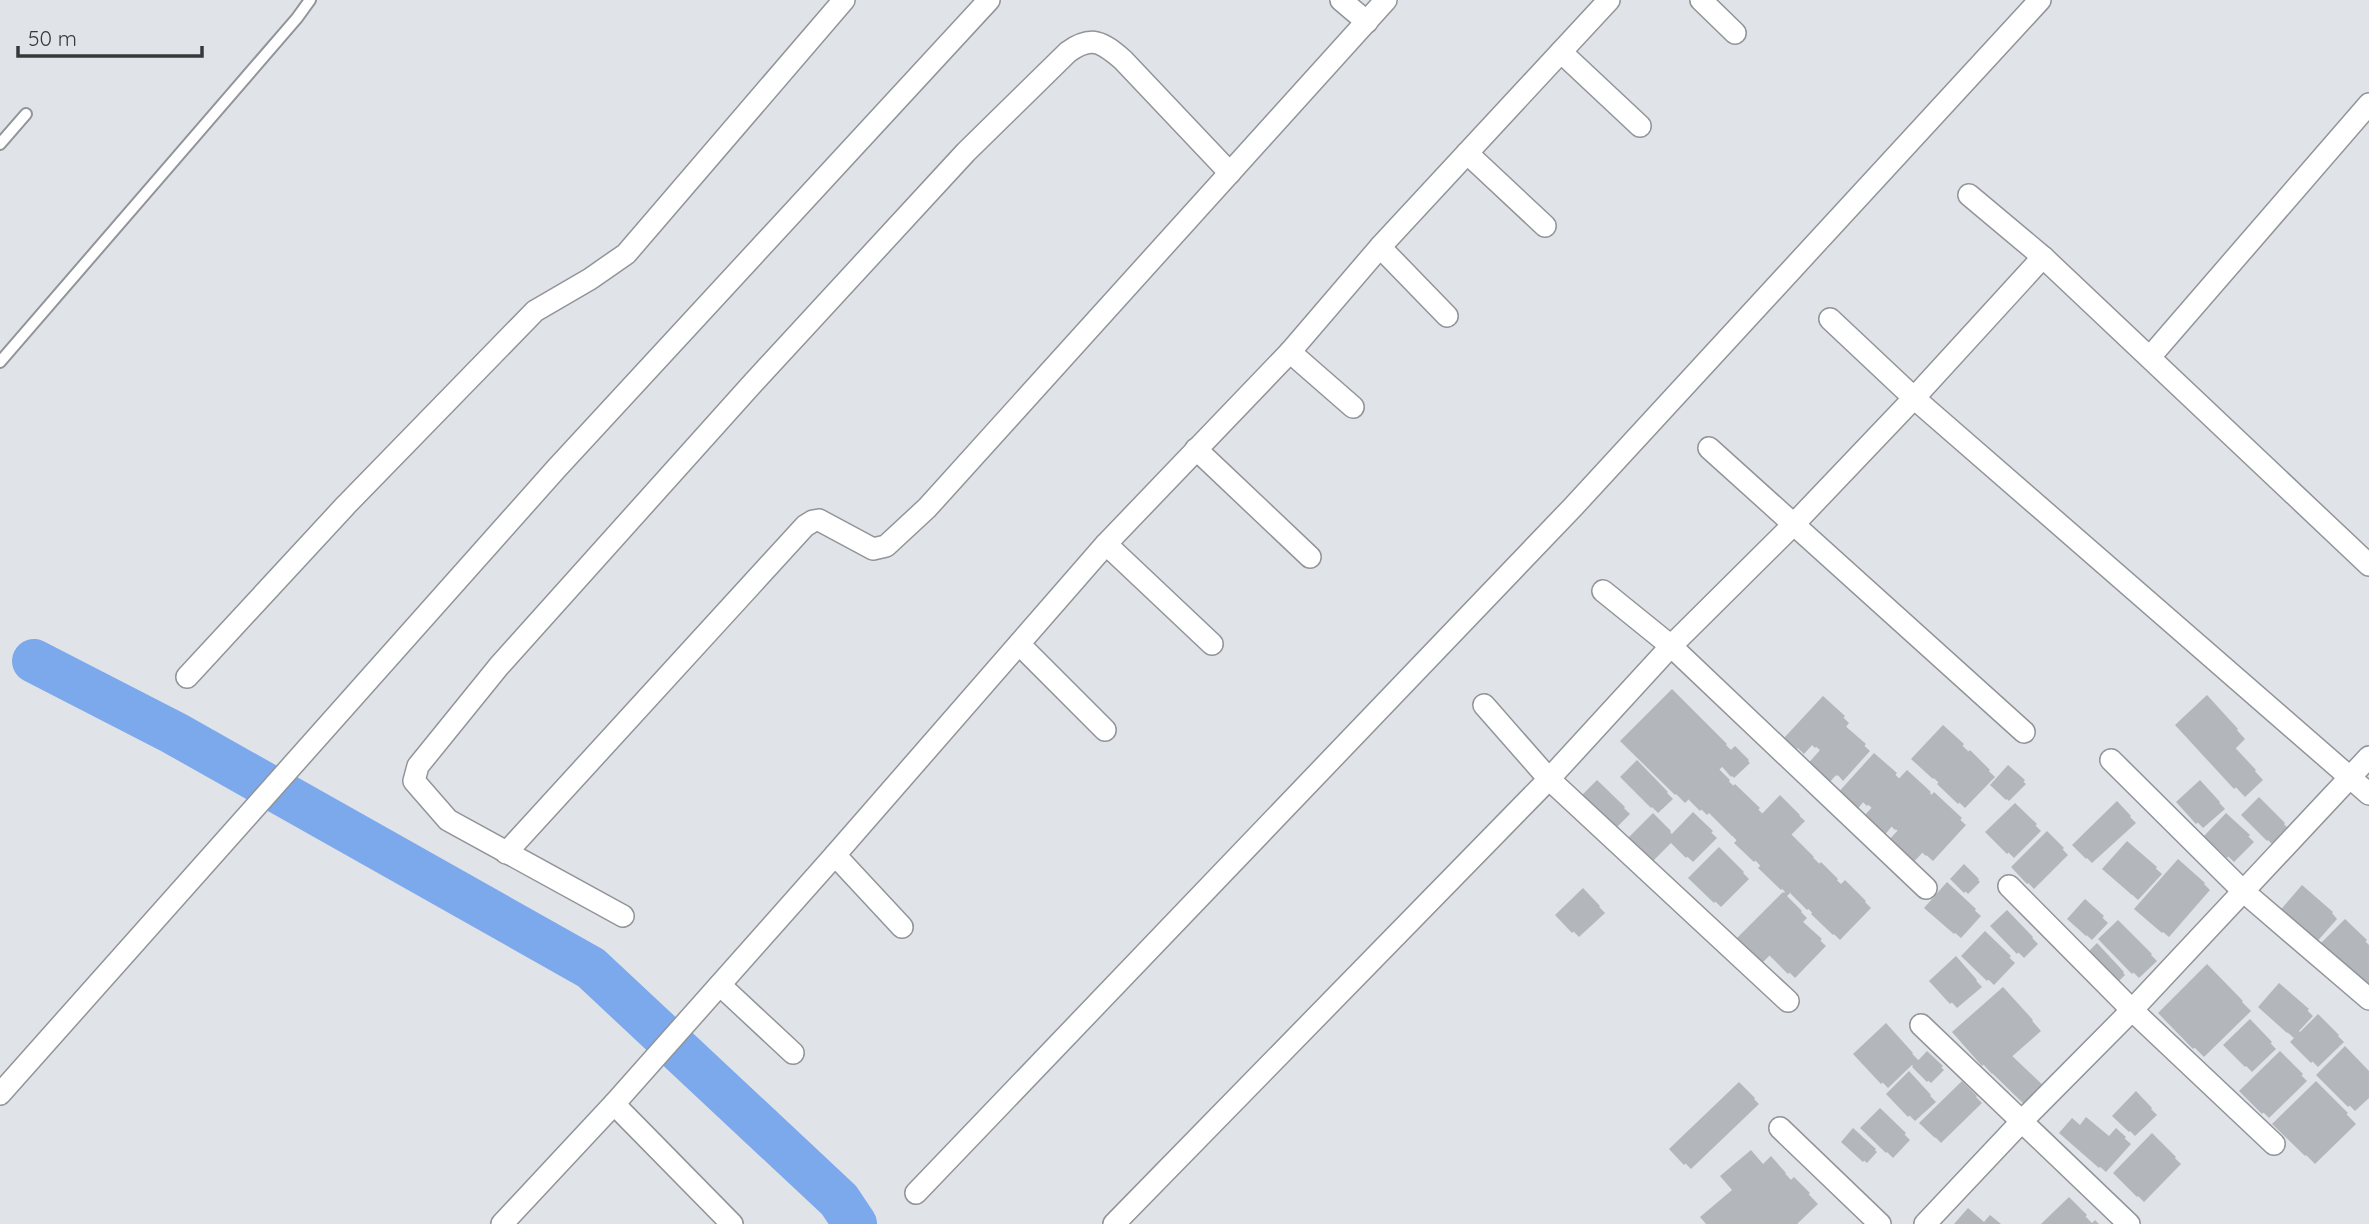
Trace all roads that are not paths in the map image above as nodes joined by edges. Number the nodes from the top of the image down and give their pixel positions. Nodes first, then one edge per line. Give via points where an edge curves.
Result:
1 (310, 0) edge
2 (844, 0) edge
3 (989, 0) edge
4 (1341, 0) edge
5 (1386, 0) edge
6 (1609, 0) edge
7 (1701, 0) edge
8 (2040, 0) edge
9 (1367, 22) junction
10 (1735, 33) dead end
11 (1561, 52) junction
12 (2369, 104) edge
13 (26, 114) dead end
14 (1640, 126) dead end
15 (0, 144) edge
16 (1467, 153) junction
17 (1230, 173) junction
18 (1969, 195) dead end
19 (1545, 226) dead end
20 (1380, 247) junction
21 (2043, 257) junction
22 (1447, 316) dead end
23 (1830, 318) dead end
24 (1290, 352) junction
25 (2150, 357) junction
26 (0, 362) edge
27 (1914, 398) junction
28 (1353, 407) dead end
29 (1709, 448) dead end
30 (1196, 449) junction
31 (1794, 524) junction
32 (1106, 544) junction
33 (1310, 557) dead end
34 (2369, 565) edge
35 (1603, 591) dead end
36 (1019, 644) junction
37 (1212, 644) dead end
38 (1671, 646) junction
39 (187, 677) dead end
40 (1484, 705) dead end
41 (1105, 730) dead end
42 (2024, 732) dead end
43 (2369, 757) edge
44 (2111, 760) dead end
45 (2350, 777) junction
46 (1549, 779) junction
47 (2369, 794) edge
48 (506, 853) junction
49 (835, 855) junction
50 (2009, 886) dead end
51 (1926, 888) dead end
52 (2243, 891) junction
53 (623, 916) dead end
54 (902, 927) dead end
55 (720, 985) junction
56 (2369, 999) edge
57 (1788, 1001) dead end
58 (2132, 1010) junction
59 (1922, 1025) dead end
60 (793, 1053) dead end
61 (0, 1094) edge
62 (614, 1104) junction
63 (2023, 1120) junction
64 (1780, 1128) dead end
65 (2274, 1144) dead end
66 (916, 1193) dead end
67 (505, 1223) edge
68 (732, 1224) edge
69 (1114, 1224) edge
70 (1880, 1224) edge
71 (1925, 1224) edge
72 (2129, 1224) edge

1 - 26 lane
2 - 39 street via 625,254 535,311
3 - 61 street via 556,469
4 - 9 street
5 - 9 street
6 - 11 street
7 - 10 street
8 - 66 street via 1573,507
9 - 17 street
11 - 14 street
11 - 16 street
12 - 25 street
13 - 15 lane
16 - 19 street
16 - 20 street
17 - 48 street via 927,508 886,546 873,549 819,520 805,526
17 - 48 street via 1109,48 1082,42 1068,52 966,152 753,383 499,666 418,766 414,782 448,820
18 - 21 street
20 - 22 street
20 - 24 street
21 - 25 street
21 - 27 street
23 - 27 street
24 - 28 street
24 - 30 street
25 - 34 street
27 - 31 street
27 - 45 street
29 - 31 street
30 - 32 street
30 - 33 street
31 - 38 street
31 - 42 street
32 - 36 street
32 - 37 street
35 - 38 street
36 - 41 street
36 - 49 street
38 - 46 street
38 - 51 street
40 - 46 street
43 - 45 street
44 - 52 street
45 - 47 street
45 - 52 street
46 - 57 street
46 - 69 street
48 - 53 street
49 - 54 street
49 - 55 street
50 - 58 street
52 - 56 street
52 - 58 street
55 - 60 street
55 - 62 street
58 - 63 street
58 - 65 street
59 - 63 street
62 - 67 street
62 - 68 street
63 - 71 street
63 - 72 street
64 - 70 street

